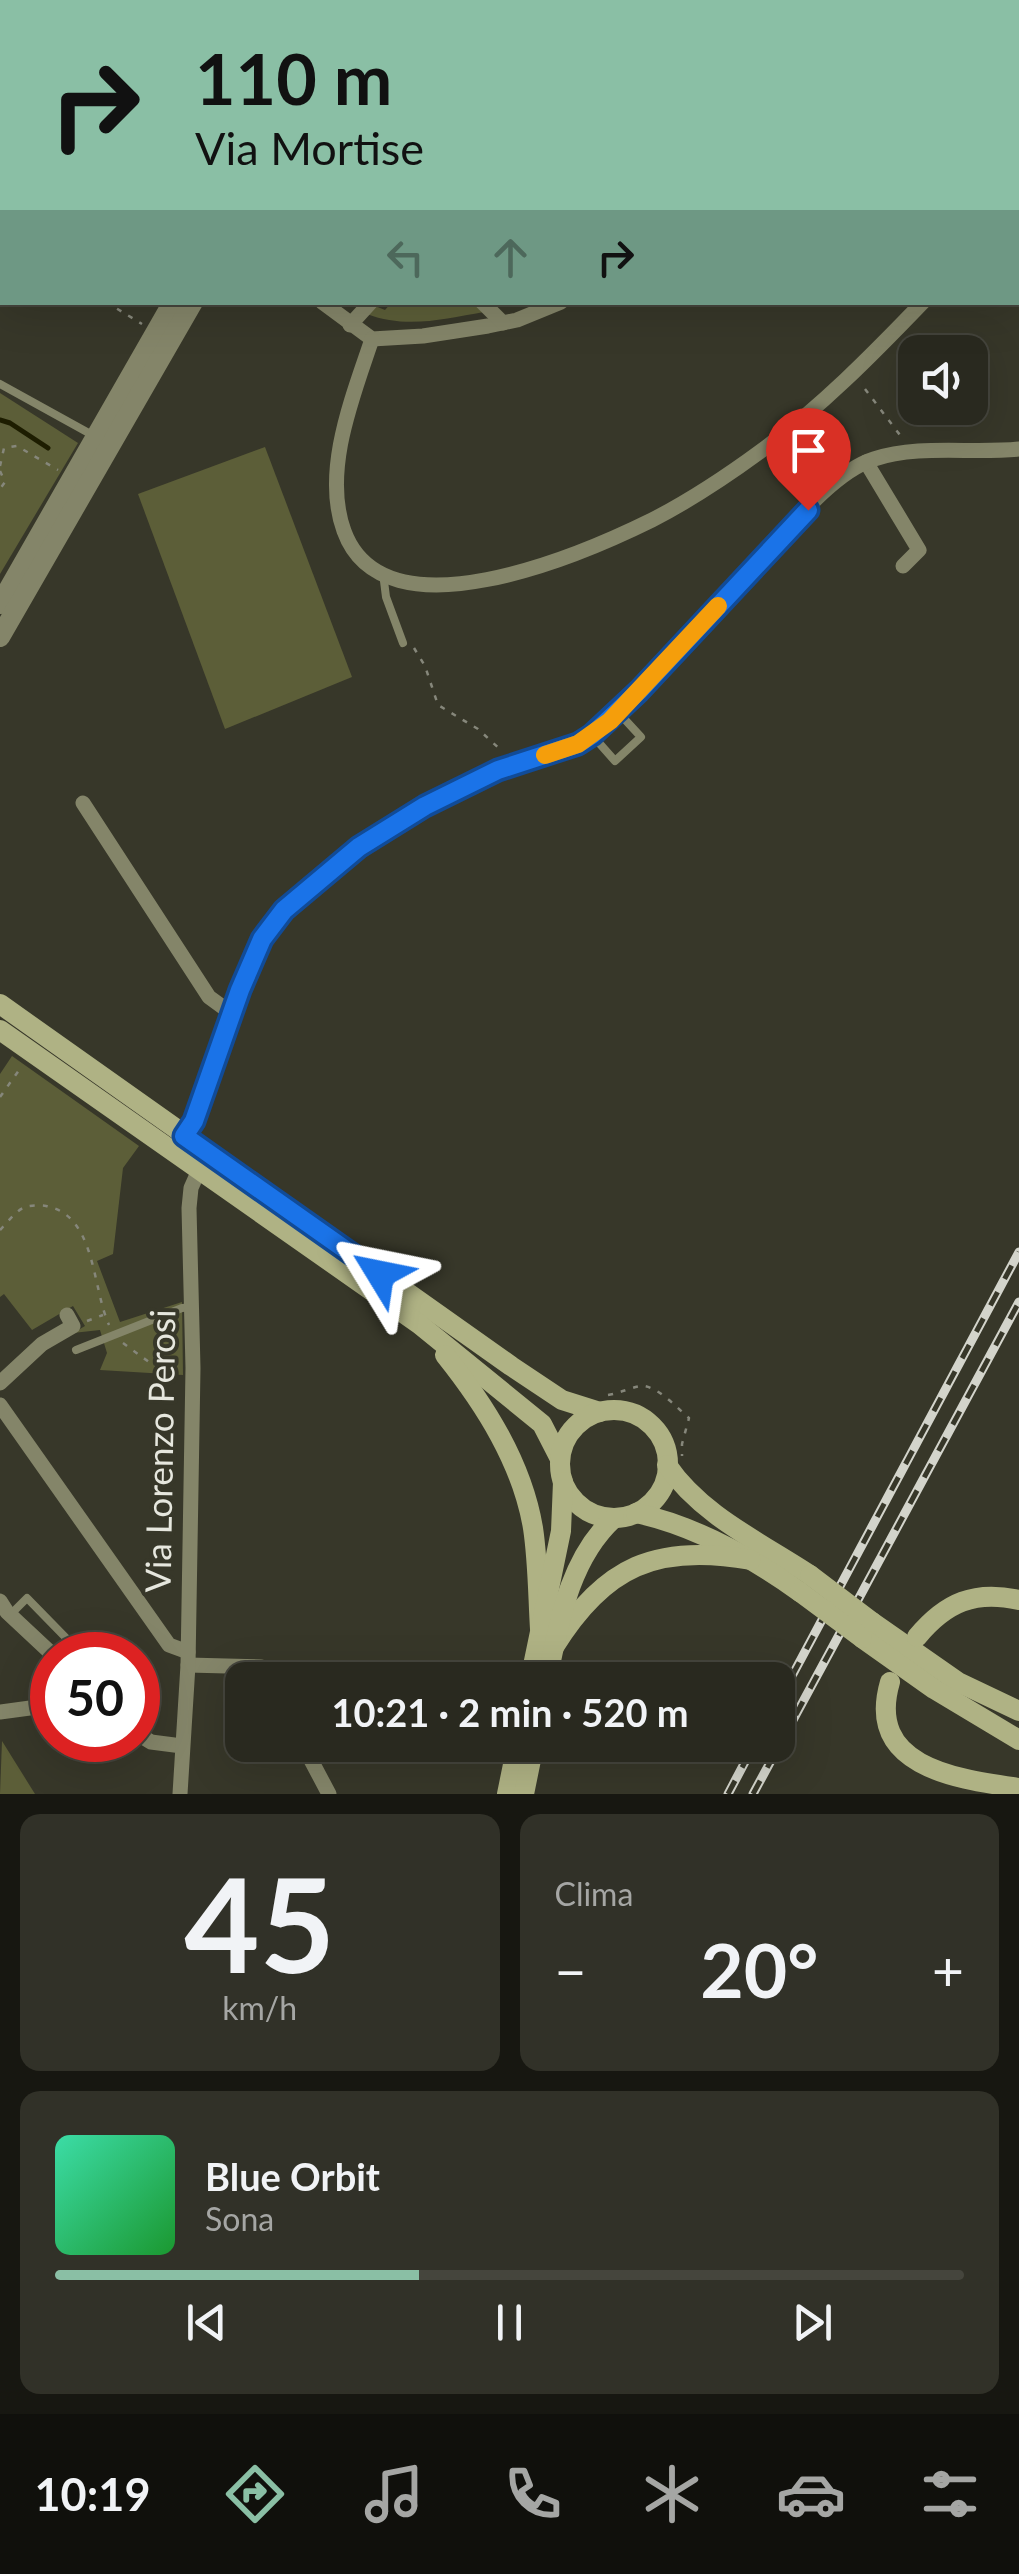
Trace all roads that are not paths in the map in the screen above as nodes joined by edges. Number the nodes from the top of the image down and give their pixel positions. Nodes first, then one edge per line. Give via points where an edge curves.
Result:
1 (171, 305) edge
2 (190, 305) edge
3 (326, 305) edge
4 (368, 305) edge
5 (485, 305) edge
6 (552, 305) edge
7 (921, 305) edge
8 (504, 322) junction
9 (350, 324) junction
10 (372, 339) junction
11 (0, 384) edge
12 (96, 437) junction
13 (1019, 448) edge
14 (866, 462) junction
15 (904, 566) dead end
16 (383, 573) junction
17 (0, 604) edge
18 (0, 637) edge
19 (402, 644) dead end
20 (618, 712) junction
21 (592, 735) junction
22 (83, 804) dead end
23 (0, 1004) edge
24 (232, 1014) junction
25 (0, 1030) edge
26 (184, 1136) junction
27 (199, 1170) junction
28 (194, 1308) junction
29 (70, 1320) road end
30 (419, 1324) junction
31 (76, 1350) dead end
32 (0, 1383) edge
33 (0, 1404) edge
34 (598, 1404) junction
35 (560, 1459) junction
36 (675, 1462) junction
37 (562, 1482) junction
38 (636, 1514) junction
39 (614, 1518) junction
40 (750, 1560) junction
41 (805, 1583) junction
42 (0, 1600) edge
43 (1019, 1600) edge
44 (10, 1615) junction
45 (540, 1629) junction
46 (867, 1630) junction
47 (30, 1632) edge
48 (60, 1632) edge
49 (917, 1638) dead end
50 (554, 1647) junction
51 (188, 1658) junction
52 (534, 1662) edge
53 (551, 1662) edge
54 (225, 1663) edge
55 (890, 1682) dead end
56 (934, 1689) junction
57 (30, 1709) edge
58 (1019, 1711) edge
59 (0, 1712) edge
60 (1019, 1728) edge
61 (1019, 1740) edge
62 (160, 1743) edge
63 (182, 1746) junction
64 (311, 1762) edge
65 (514, 1762) edge
66 (531, 1762) edge
67 (976, 1787) edge
68 (1019, 1788) edge
69 (180, 1794) edge
70 (328, 1794) edge
71 (507, 1794) edge
72 (524, 1794) edge

1 - 12 street
2 - 18 street
3 - 9 street
4 - 9 street
5 - 8 street
6 - 8 street
7 - 16 street via 842,385 761,451 653,519 594,546 457,585 417,586
8 - 10 street
9 - 10 street
10 - 16 street via 338,452 338,482 350,545
11 - 12 lane
12 - 17 street
13 - 14 street via 906,452
14 - 15 street via 919,550
14 - 20 street via 808,510
16 - 19 lane
20 - 21 street
20 - 21 lane via 641,737 615,761
21 - 24 street via 498,770 359,847 284,910 262,939
22 - 24 street via 209,997
23 - 26 main road
24 - 26 street
25 - 27 main road
26 - 34 main road via 549,1392 577,1407
27 - 28 street, Via Lorenzo Perosi via 189,1208
27 - 30 main road
28 - 31 lane
28 - 51 street, Via Lorenzo Perosi
29 - 32 street
30 - 35 main road via 542,1424
30 - 45 main road via 481,1401 514,1468 532,1526
33 - 51 street via 169,1645
34 - 35 main road via 577,1425
34 - 36 main road via 645,1420
35 - 37 main road
36 - 38 main road via 658,1494
36 - 41 main road via 690,1494
37 - 39 main road via 577,1504
37 - 45 main road via 561,1531
38 - 39 main road
38 - 40 main road via 694,1531
39 - 50 main road via 576,1567
40 - 41 main road
40 - 50 main road via 697,1552 646,1562 599,1590
41 - 46 main road, bridge
42 - 44 street
43 - 49 main road via 992,1594 963,1600
44 - 47 street
44 - 48 lane via 27,1598
45 - 52 main road
46 - 56 main road
46 - 58 main road
50 - 53 main road
51 - 54 street
51 - 63 street, Via Lorenzo Perosi
55 - 67 main road via 884,1715 902,1748 934,1772
56 - 60 street
56 - 61 main road
57 - 59 street
62 - 63 street
63 - 69 street, Via Lorenzo Perosi
64 - 70 street
65 - 71 main road
66 - 72 main road
67 - 68 main road

